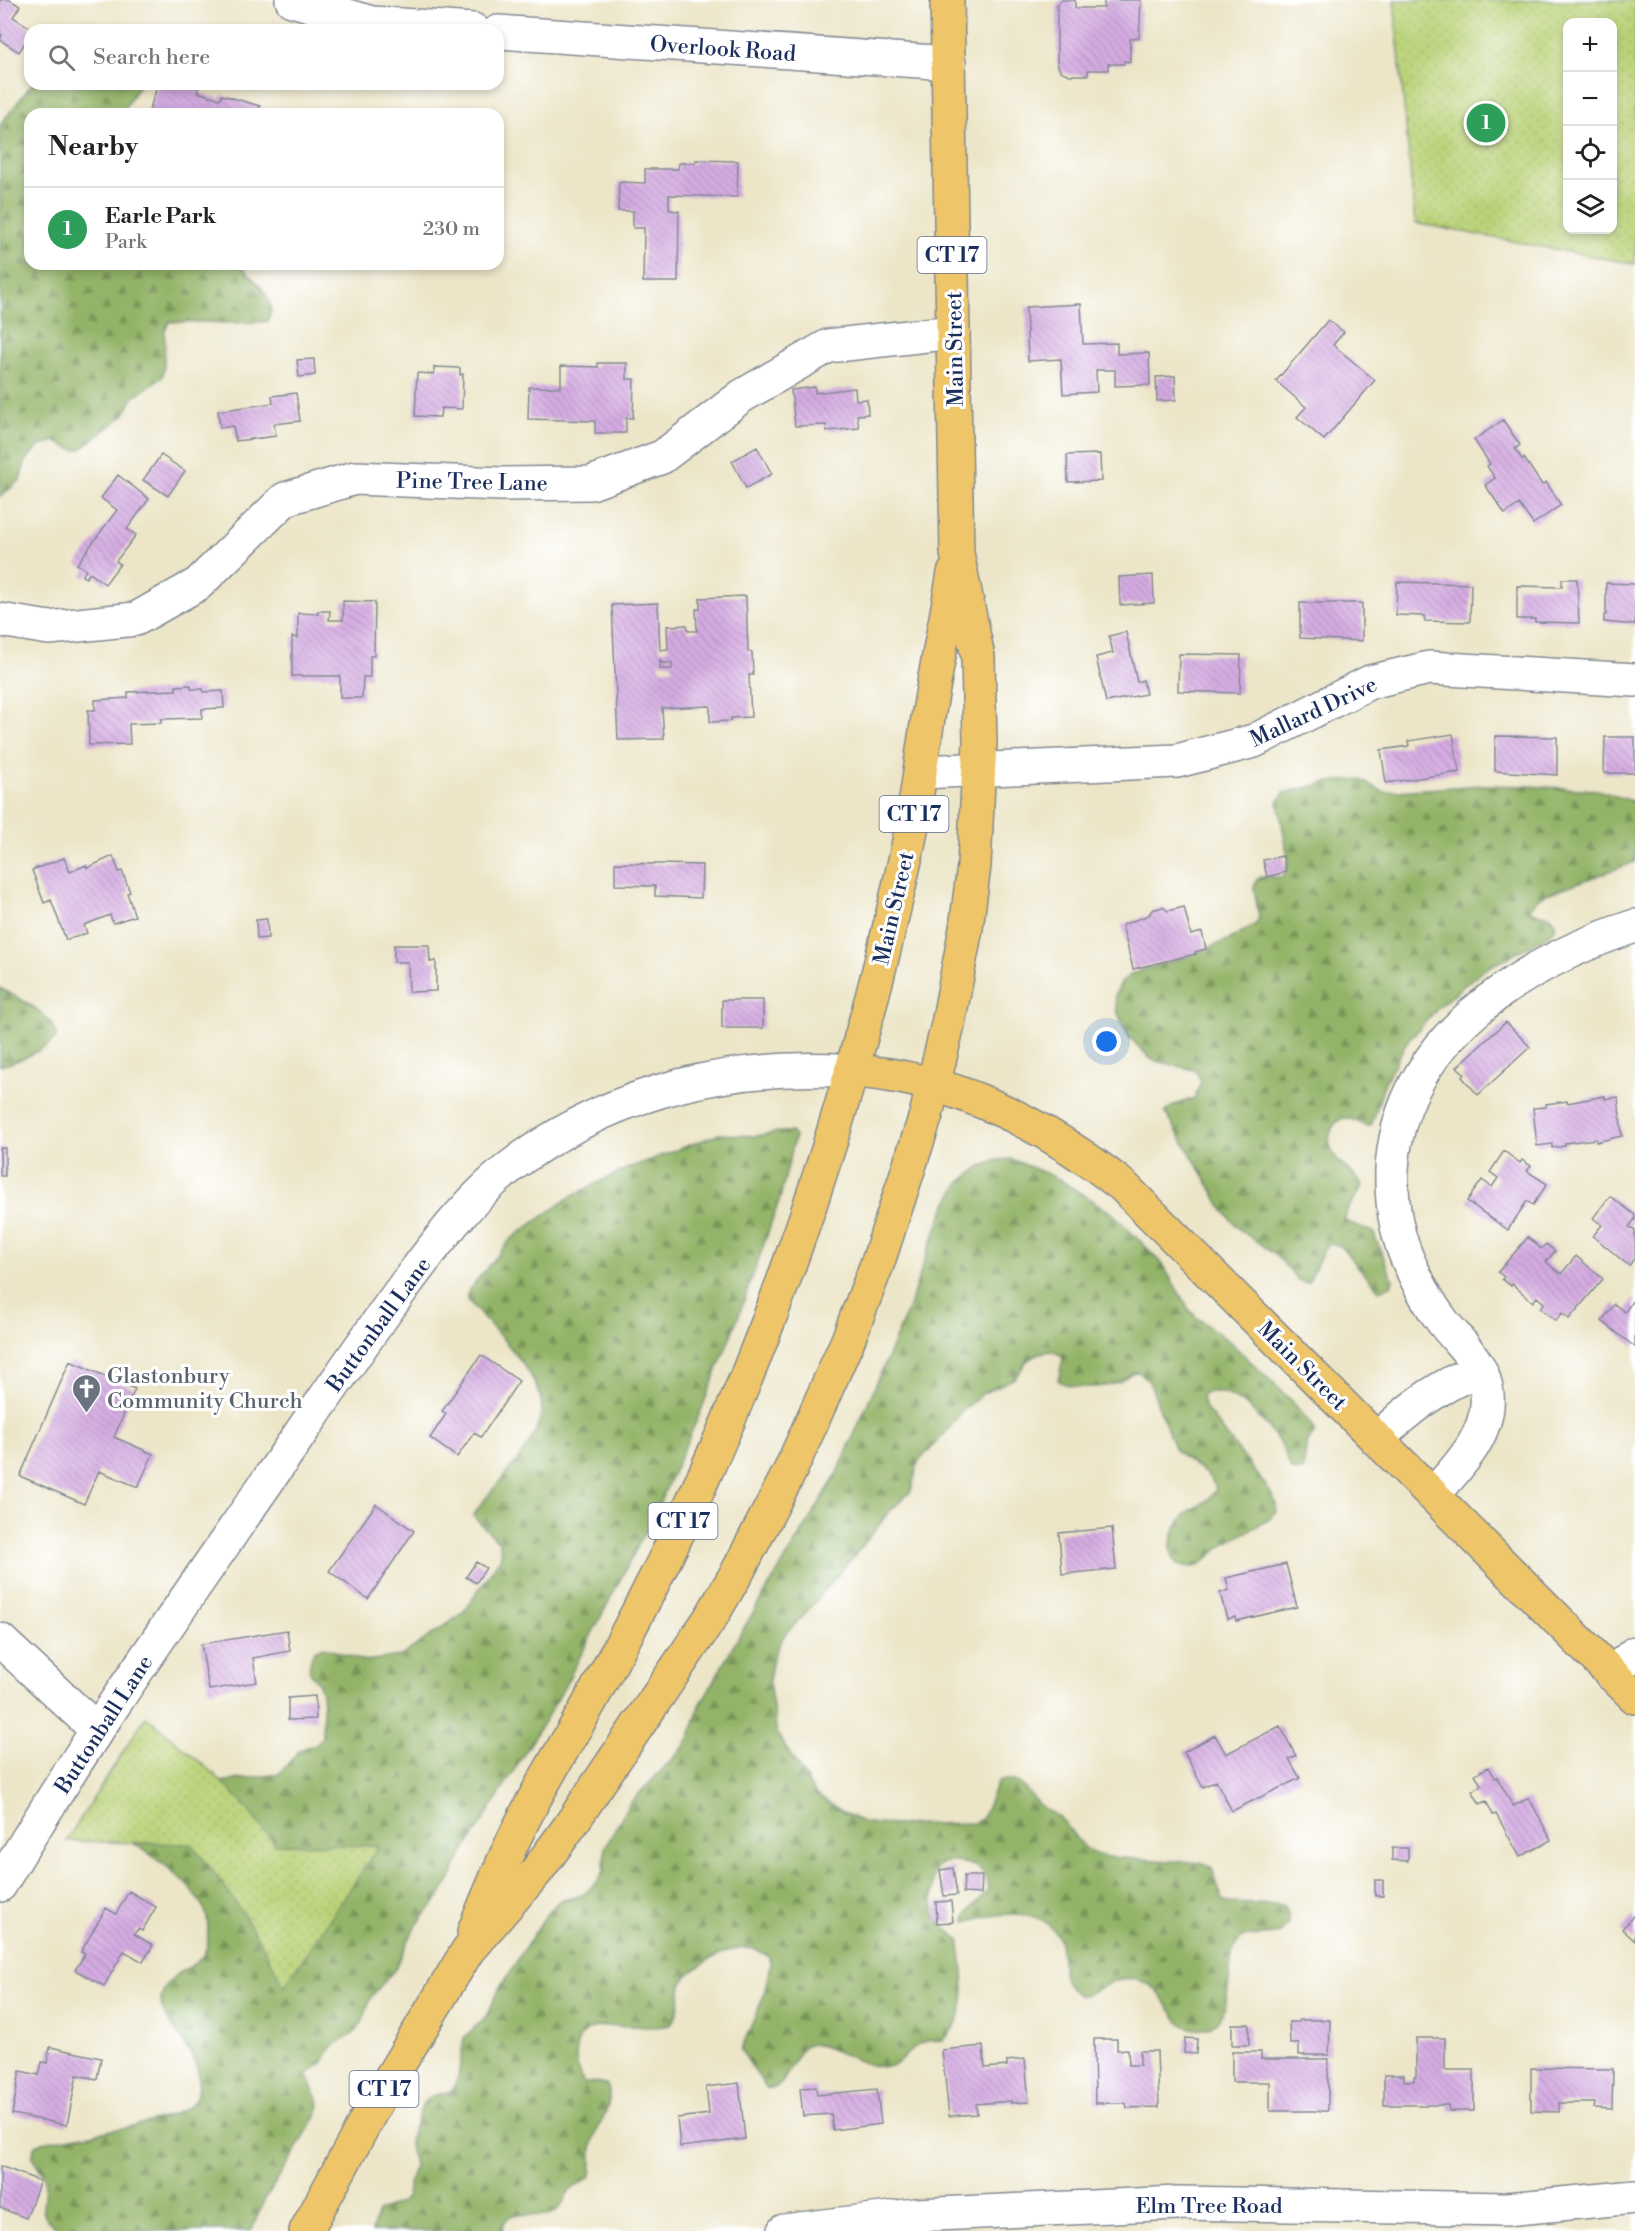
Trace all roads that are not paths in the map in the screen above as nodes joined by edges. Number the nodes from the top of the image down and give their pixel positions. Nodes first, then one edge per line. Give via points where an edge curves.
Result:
1 (292, 0) edge
2 (947, 0) edge
3 (397, 24) edge
4 (504, 32) edge
5 (949, 63) junction
6 (953, 332) junction
7 (957, 553) junction
8 (0, 620) edge
9 (1635, 680) edge
10 (980, 771) junction
11 (921, 772) junction
12 (1635, 926) edge
13 (851, 1071) junction
14 (933, 1086) junction
15 (1480, 1370) junction
16 (1377, 1440) junction
17 (1433, 1495) junction
18 (0, 1640) edge
19 (1623, 1663) edge
20 (1635, 1697) edge
21 (97, 1730) junction
22 (0, 1885) edge
23 (468, 1950) junction
24 (1635, 2196) edge
25 (306, 2231) edge
26 (784, 2231) edge

1 - 3 street via 372,22
2 - 5 main road, Main Street / CT 17
4 - 5 street, Overlook Road
5 - 6 main road, Main Street / CT 17
6 - 7 main road, Main Street / CT 17
6 - 8 street, Pine Tree Lane via 828,346 742,396 662,457 591,483 355,478 285,499 198,584 136,619 49,628
7 - 10 main road, Main Street / CT 17 via 978,657
7 - 11 main road, Main Street / CT 17
9 - 10 street, Mallard Drive via 1429,668 1370,682 1254,741 1177,761
10 - 11 street, Mallard Drive
10 - 14 main road, Main Street / CT 17 via 966,928
11 - 13 main road, Main Street / CT 17 via 906,857
12 - 15 street via 1566,952 1490,1000 1438,1048 1406,1104 1398,1130 1392,1185 1400,1240 1432,1306
13 - 14 main road, Main Street
13 - 21 street, Buttonball Lane via 737,1073 614,1106 523,1158 479,1194 442,1234 368,1336
13 - 23 main road, CT 17 via 777,1299 701,1484 631,1625 529,1808
14 - 16 main road, Main Street via 1019,1118 1073,1149 1123,1186
14 - 23 main road, CT 17 via 879,1259 848,1340 760,1531 711,1617 567,1830
15 - 16 street via 1412,1408
15 - 17 street via 1487,1396 1481,1428 1466,1457
16 - 17 main road, Main Street
17 - 19 main road, Main Street
18 - 21 street
19 - 20 main road, Main Street
21 - 22 street, Buttonball Lane
23 - 25 main road, CT 17 via 375,2104
24 - 26 street, Elm Tree Road via 1506,2209 1166,2203 915,2215

